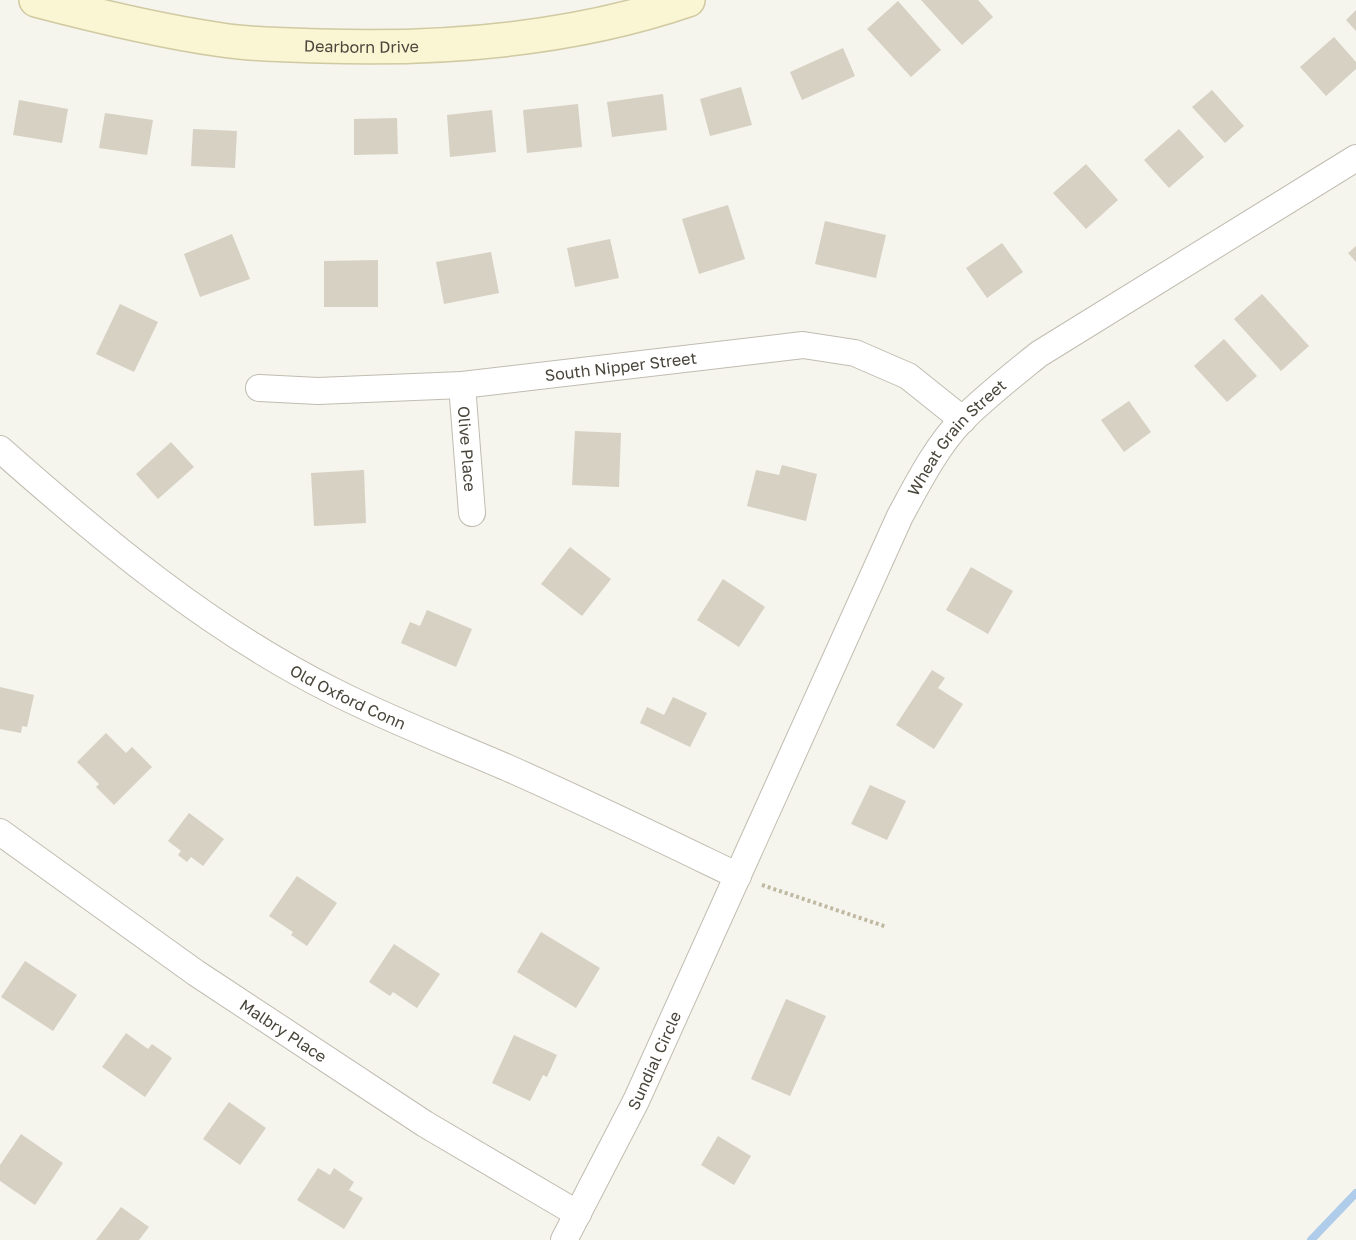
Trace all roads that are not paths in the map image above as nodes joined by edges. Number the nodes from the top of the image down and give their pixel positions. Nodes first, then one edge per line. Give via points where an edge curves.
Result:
1 (36, 0) edge
2 (688, 0) edge
3 (1356, 158) edge
4 (462, 385) junction
5 (259, 388) dead end
6 (963, 420) junction
7 (0, 449) edge
8 (472, 513) dead end
9 (0, 832) edge
10 (738, 876) junction
11 (578, 1214) junction
12 (564, 1240) edge

1 - 2 street, Dearborn Drive via 221,40 259,45 376,48 563,31 625,19
3 - 6 street, Wheat Grain Street via 1040,354
4 - 5 street, South Nipper Street via 318,391
4 - 6 street, South Nipper Street via 803,345 855,353 908,376
4 - 8 street, Olive Place
6 - 10 street, Wheat Grain Street via 923,473 900,516
7 - 10 street, Old Oxford Conn via 86,525 189,604 258,649 333,691 600,809
9 - 11 street, Malbry Place via 196,973 425,1124
10 - 11 street, Sundial Circle via 636,1101
11 - 12 street, Sundial Circle

